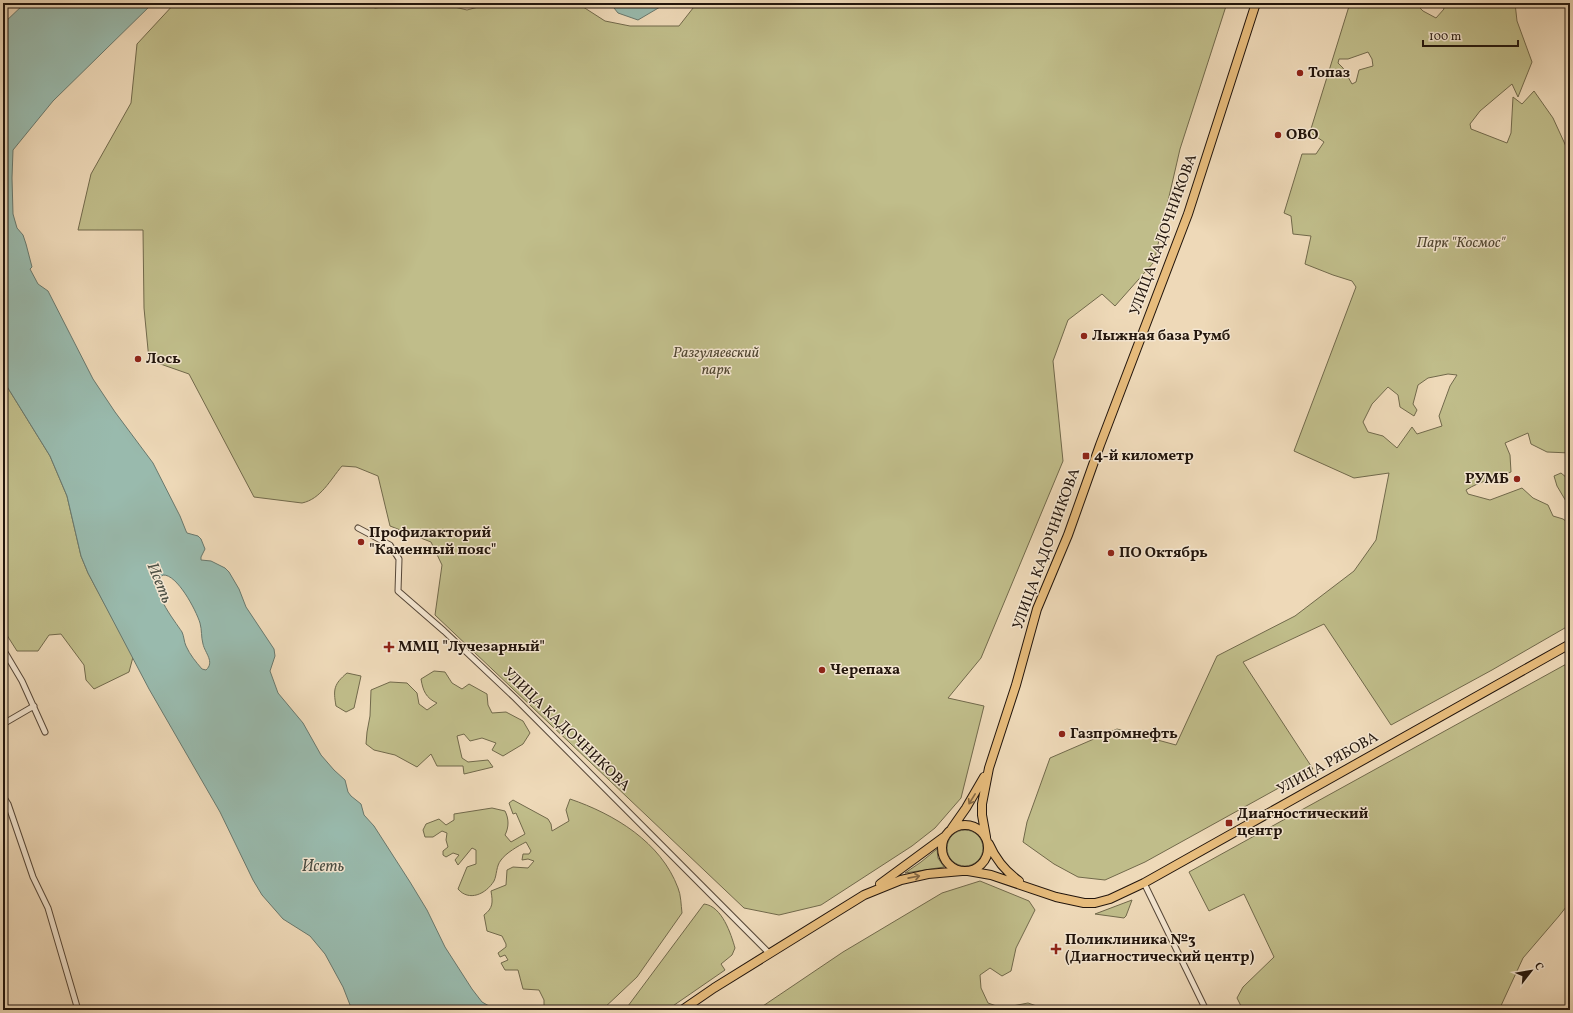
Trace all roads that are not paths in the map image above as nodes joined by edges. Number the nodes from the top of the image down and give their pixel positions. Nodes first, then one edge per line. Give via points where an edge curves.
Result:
1 (1256, 3) edge
2 (358, 528) dead end
3 (1570, 644) edge
4 (3, 649) edge
5 (34, 706) junction
6 (3, 724) edge
7 (46, 732) dead end
8 (989, 768) junction
9 (3, 796) edge
10 (952, 829) junction
11 (944, 837) junction
12 (987, 840) junction
13 (965, 871) junction
14 (1144, 883) junction
15 (1028, 887) junction
16 (864, 895) junction
17 (770, 953) junction
18 (78, 1010) edge
19 (682, 1010) edge
20 (1206, 1010) edge

1 - 8 main road, УЛИЦА КАДОЧНИКОВА via 1188,214 1038,609
2 - 17 street, УЛИЦА КАДОЧНИКОВА via 390,545 399,559 398,591 514,698
3 - 14 main road, УЛИЦА РЯБОВА
4 - 5 street
5 - 6 street
5 - 7 street
8 -> 10 main road
8 - 12 main road via 982,804
9 - 18 street via 8,804 32,877 48,908
10 - 11 main road
10 - 12 main road via 968,825 978,829
11 - 13 main road via 944,859 952,867
11 - 16 main road
12 - 13 main road via 986,859 978,867
12 - 15 main road via 1004,869
13 - 15 main road via 984,873
16 -> 13 main road via 901,880 928,874
14 - 15 main road, УЛИЦА РЯБОВА via 1110,899 1088,903 1071,902
14 - 20 street
16 - 17 main road
17 - 19 main road

